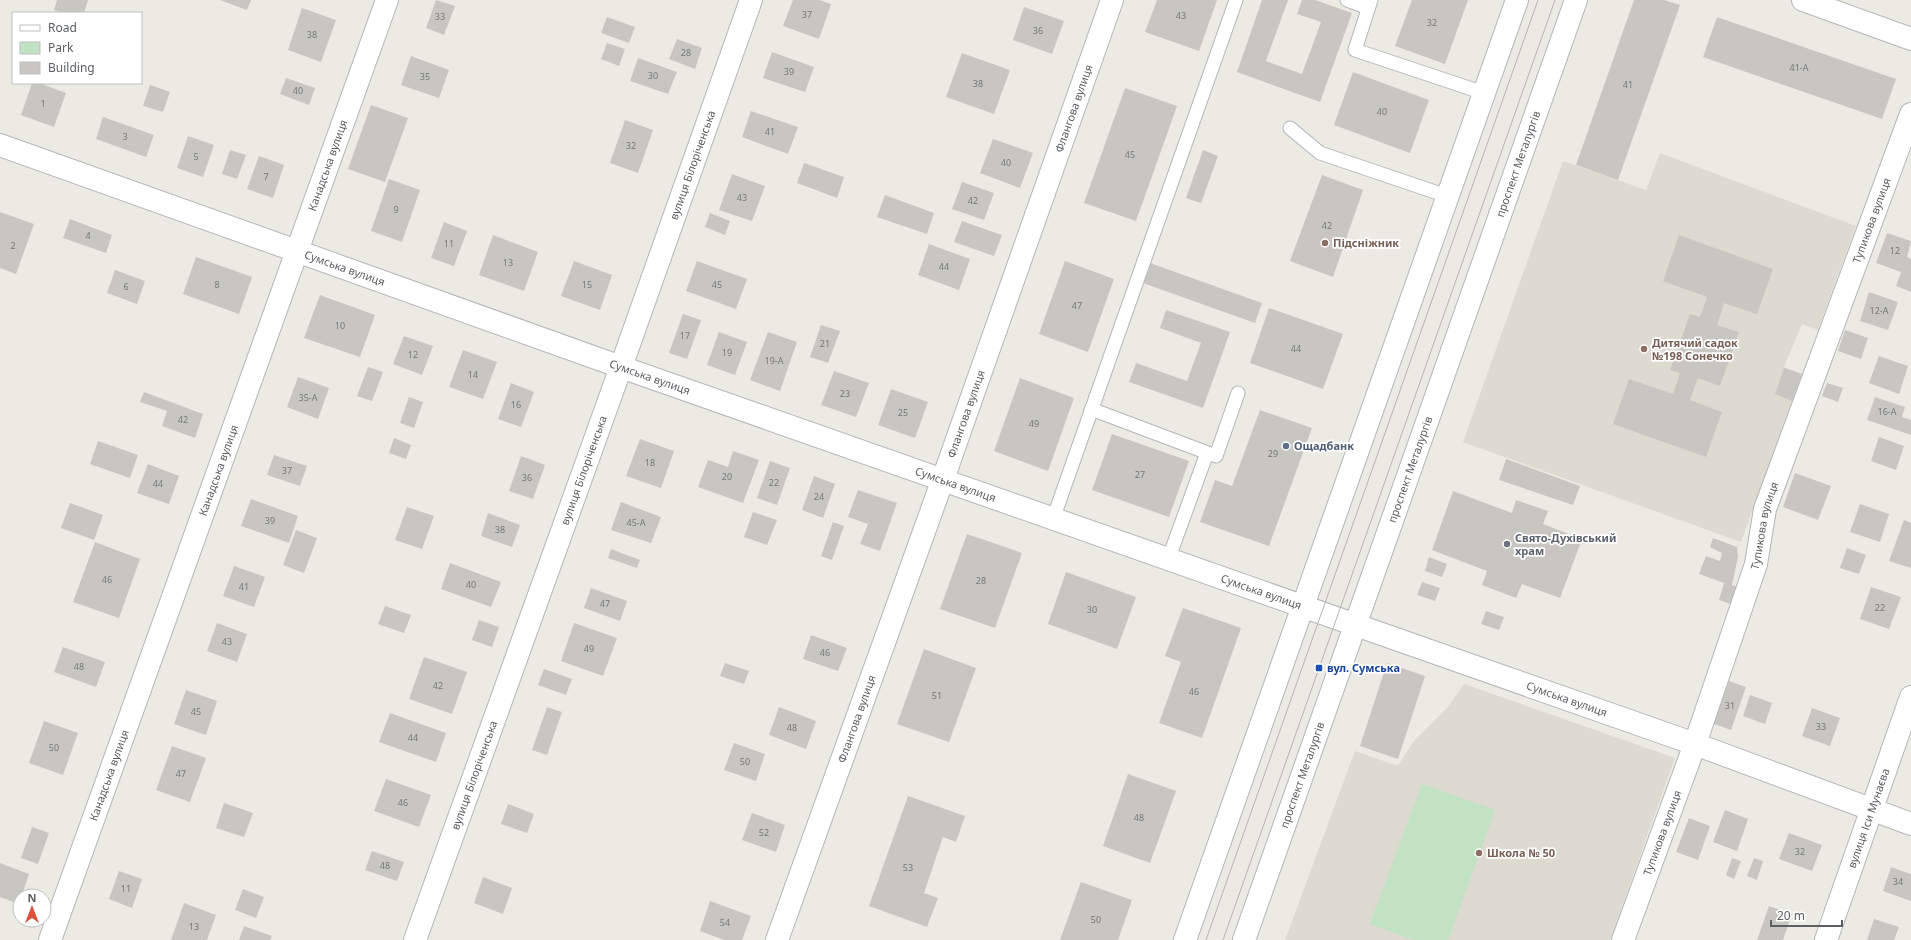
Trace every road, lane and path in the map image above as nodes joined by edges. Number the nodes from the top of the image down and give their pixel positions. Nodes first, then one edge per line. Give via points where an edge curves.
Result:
1 (388, 0) edge
2 (751, 0) edge
3 (1112, 0) edge
4 (1236, 0) edge
5 (1347, 0) edge
6 (1517, 0) edge
7 (1576, 0) edge
8 (1803, 0) edge
9 (1370, 4) edge
10 (1911, 39) edge
11 (1484, 93) junction
12 (1911, 114) edge
13 (1290, 128) dead end
14 (0, 145) edge
15 (1447, 196) junction
16 (297, 251) junction
17 (622, 367) junction
18 (1238, 393) dead end
19 (1091, 409) junction
20 (1207, 453) junction
21 (943, 479) junction
22 (1053, 519) junction
23 (1168, 560) junction
24 (1302, 606) junction
25 (1355, 626) junction
26 (1911, 697) edge
27 (1695, 744) junction
28 (1872, 809) junction
29 (1911, 824) edge
30 (50, 940) edge
31 (416, 940) edge
32 (777, 940) edge
33 (1185, 940) edge
34 (1244, 940) edge
35 (1623, 940) edge
36 (1826, 940) edge

1 - 16 street, Канадська вулиця
2 - 17 street, вулиця Білоріченська
3 - 21 street, Флангова вулиця
4 - 19 lane
5 - 9 lane
6 - 11 street
7 - 25 street, проспект Металургів
8 - 10 street
9 - 11 lane via 1355,50
11 - 15 street
12 - 27 street, Тупикова вулиця via 1765,509 1756,564
13 - 15 lane via 1320,153
14 - 16 street, Сумська вулиця
15 - 24 street
16 - 17 street, Сумська вулиця
16 - 30 street, Канадська вулиця
17 - 21 street, Сумська вулиця
17 - 31 street, вулиця Білоріченська
18 - 20 lane via 1216,456
19 - 20 lane
19 - 22 lane
20 - 23 lane
21 - 22 street, Сумська вулиця
21 - 32 street, Флангова вулиця
22 - 23 street, Сумська вулиця
23 - 24 street, Сумська вулиця
24 - 25 street, Сумська вулиця
24 - 33 street
25 - 27 street, Сумська вулиця
25 - 34 street, проспект Металургів
26 - 28 street, вулиця Іси Мунаєва
27 - 28 street, Сумська вулиця
27 - 35 street, Тупикова вулиця
28 - 29 street, Сумська вулиця
28 - 36 street, вулиця Іси Мунаєва

